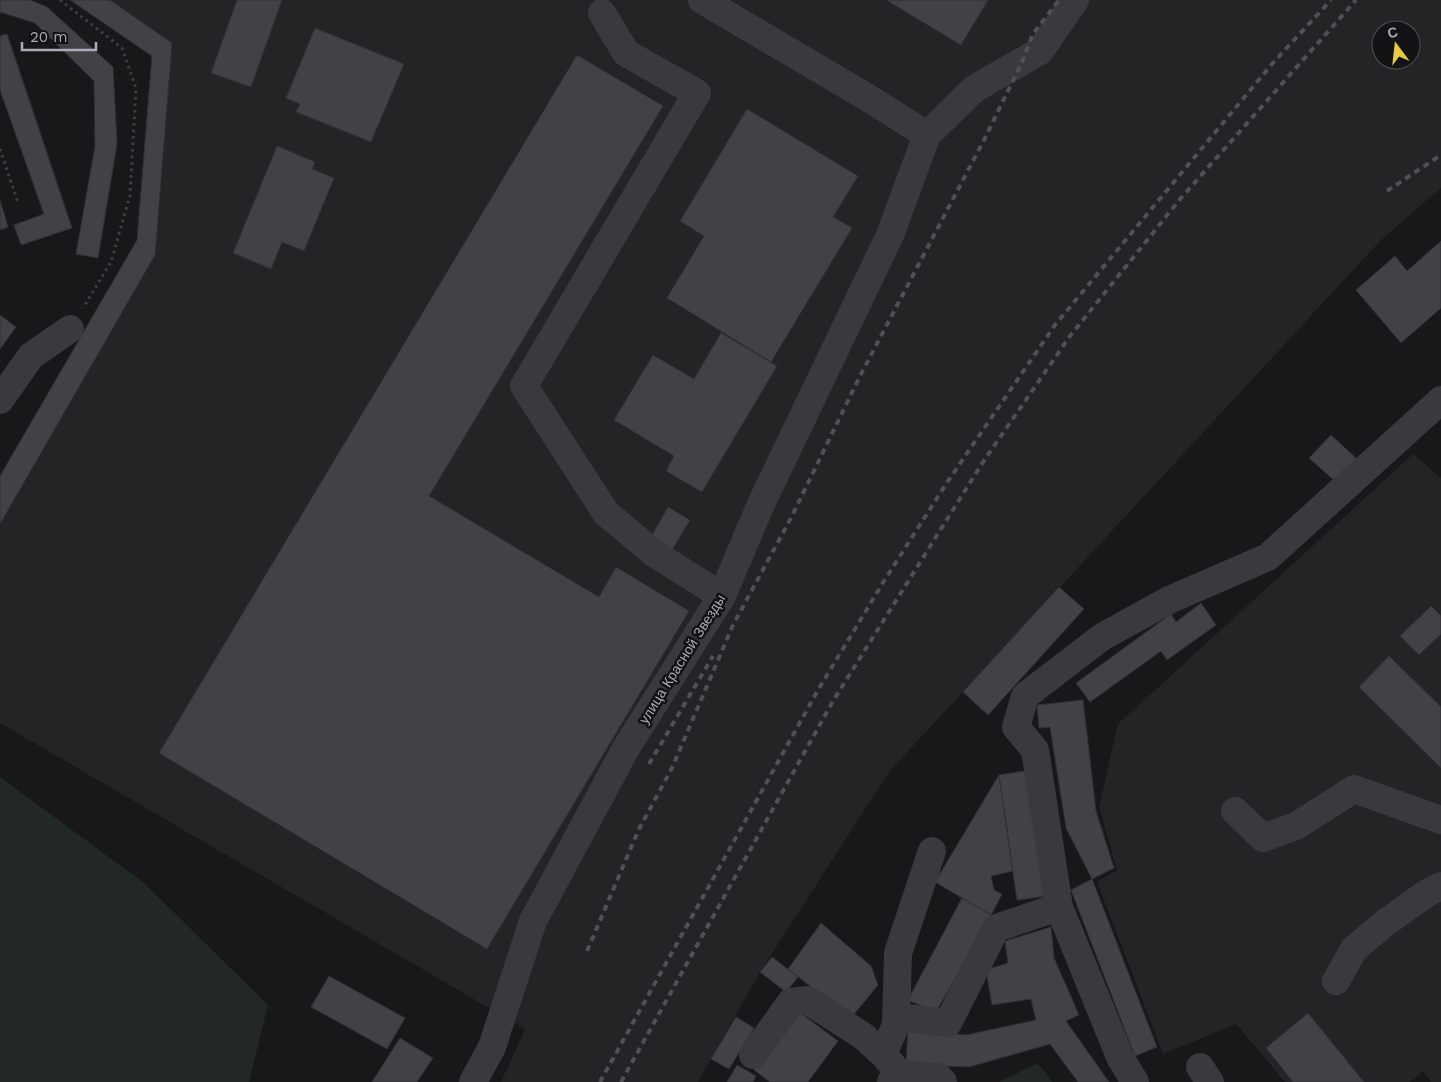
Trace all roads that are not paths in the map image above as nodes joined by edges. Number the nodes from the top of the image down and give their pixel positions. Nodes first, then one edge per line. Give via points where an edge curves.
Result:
1 (702, 0) edge
2 (1075, 0) edge
3 (602, 14) dead end
4 (927, 135) junction
5 (70, 329) road end
6 (0, 400) edge
7 (1441, 400) edge
8 (722, 596) junction
9 (1235, 811) dead end
10 (1441, 820) edge
11 (932, 851) dead end
12 (1441, 886) edge
13 (1059, 907) junction
14 (1336, 980) dead end
15 (896, 1025) junction
16 (753, 1054) dead end
17 (891, 1070) edge
18 (941, 1080) edge
19 (473, 1082) edge
20 (1135, 1082) edge

1 - 4 street
2 - 4 street via 1040,51 974,89
3 - 8 street via 626,53 697,93 524,386 606,514 655,554
4 - 8 street, улица Красной Звезды via 890,235 761,504
5 - 6 street via 31,356
7 - 13 street via 1268,557 1168,600 1102,637 1025,696 1016,728 1035,750
8 - 19 street, улица Красной Звезды via 626,748 533,921 492,1047
9 - 10 street via 1262,838 1296,826 1354,789
11 - 15 street via 898,953
12 - 14 street via 1385,922 1354,949
13 - 15 street via 996,928 948,1023 906,1018
13 - 20 street via 1120,1058
15 - 17 street
16 - 17 street via 791,1002 807,1000 862,1036
17 - 18 street

